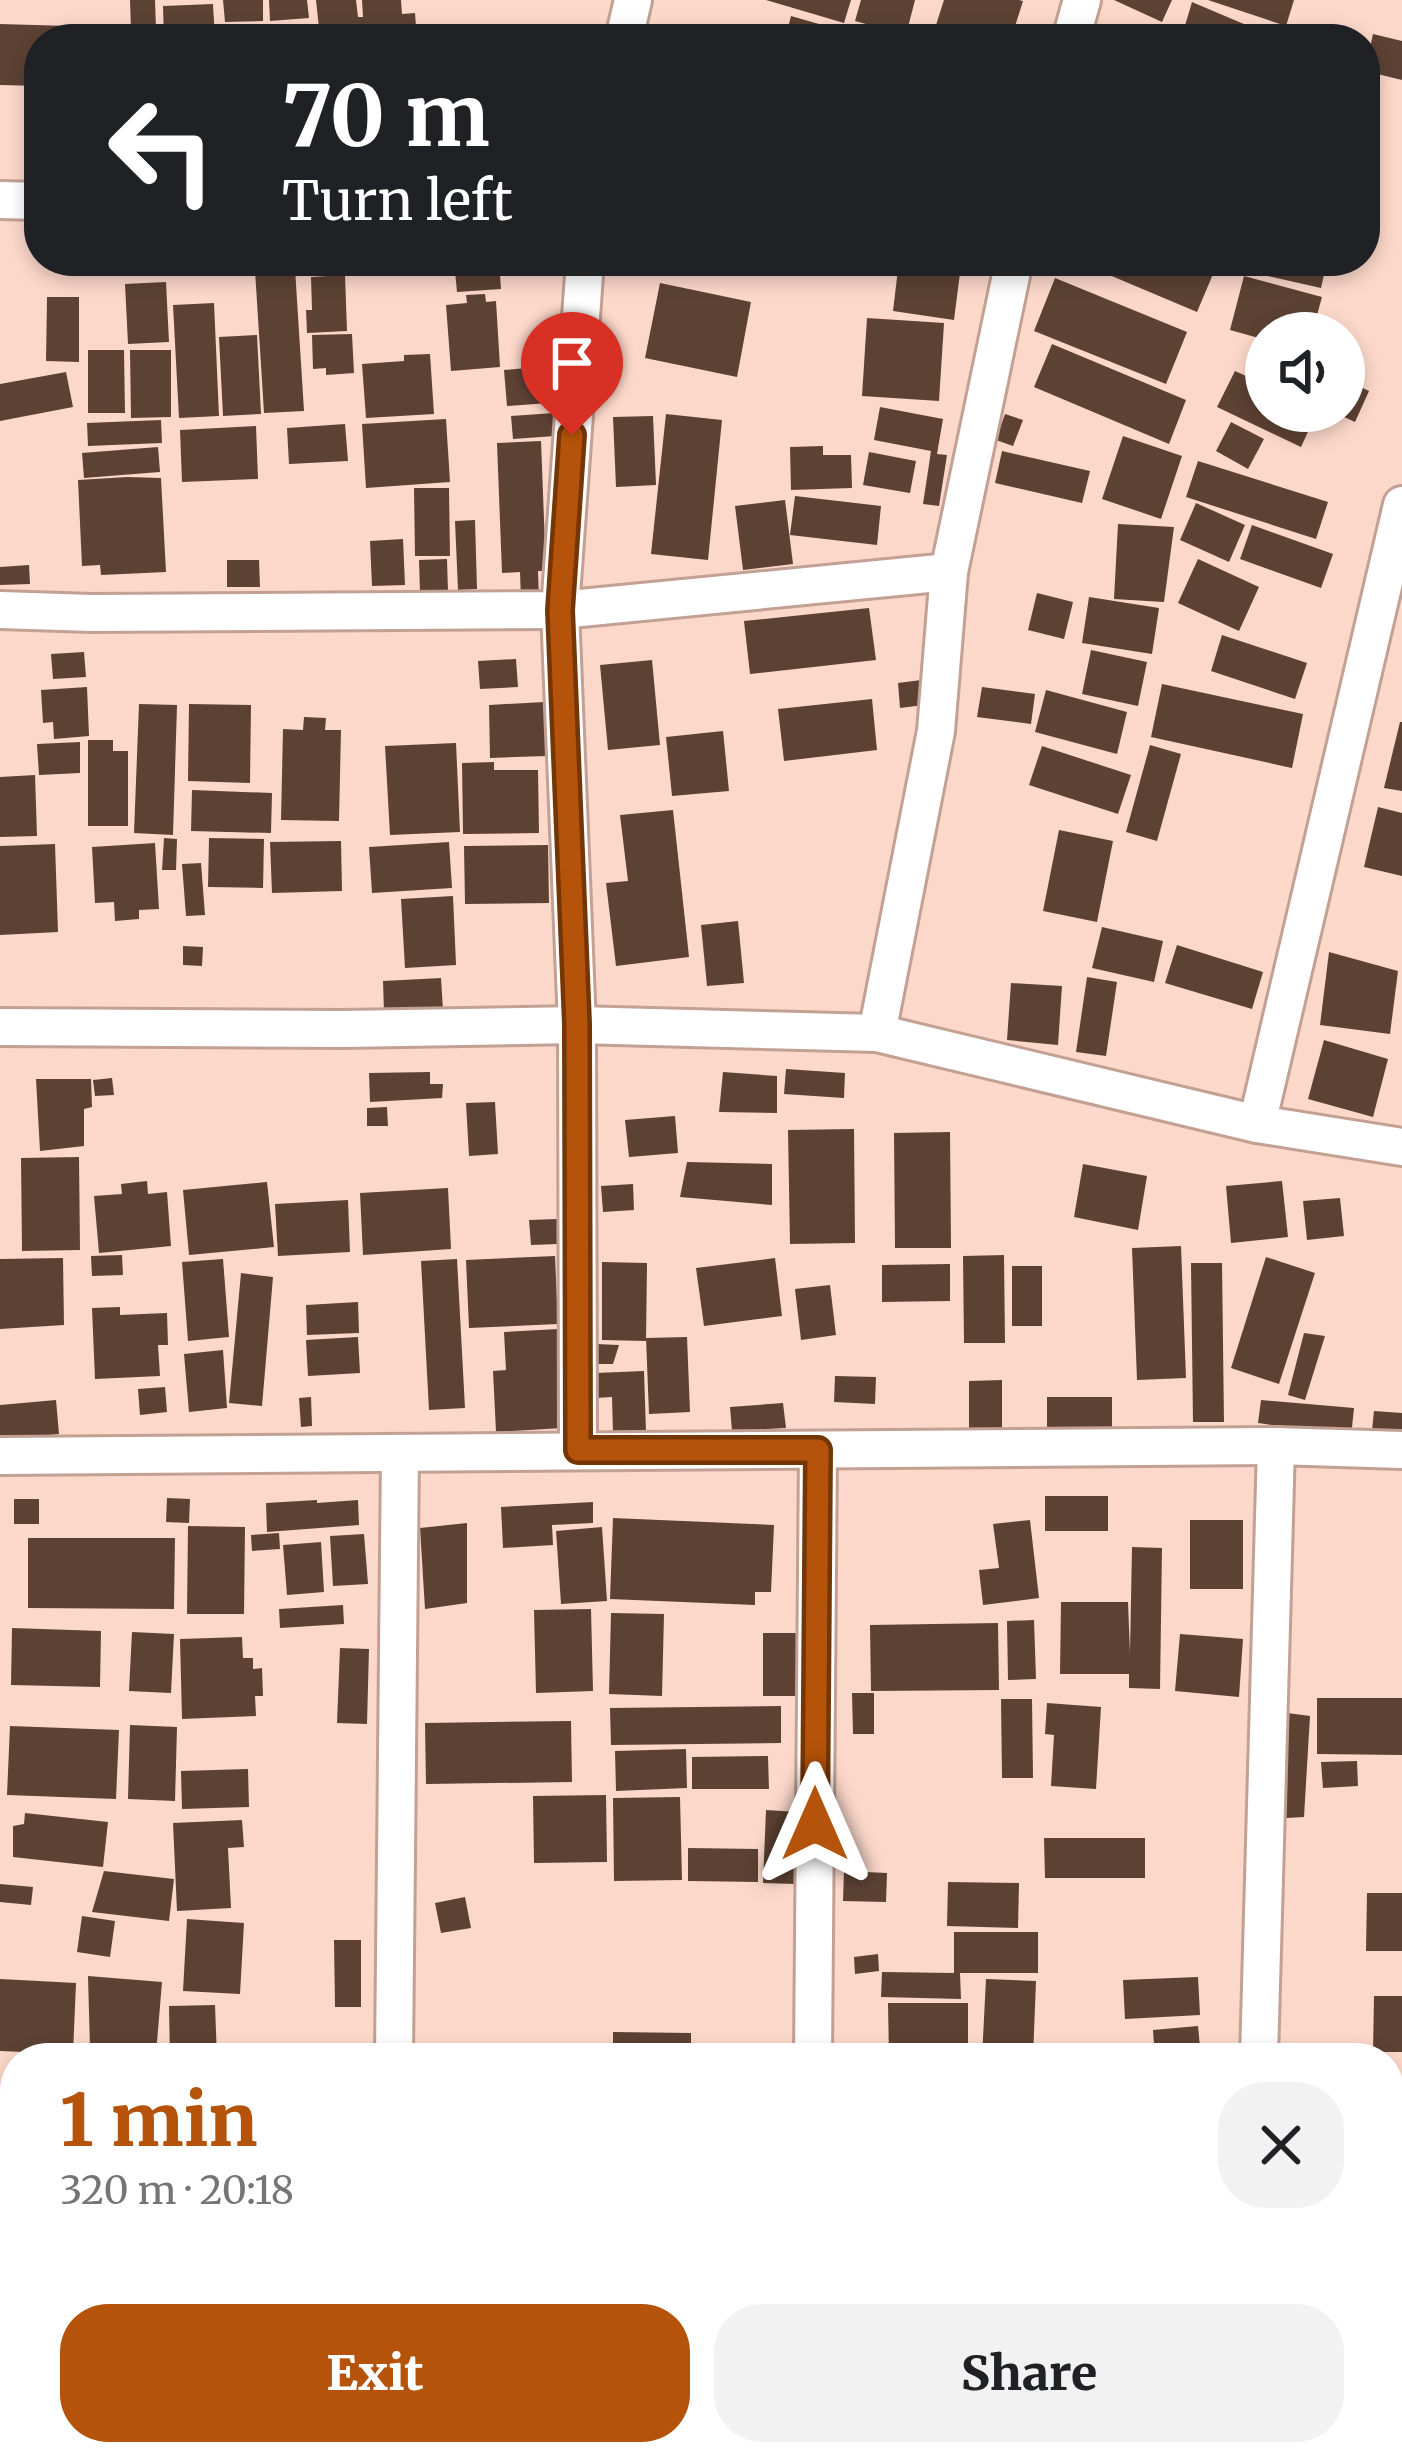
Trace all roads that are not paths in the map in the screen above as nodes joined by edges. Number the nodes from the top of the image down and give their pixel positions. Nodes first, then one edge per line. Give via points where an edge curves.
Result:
1 (583, 276) edge
2 (1011, 276) edge
3 (1402, 505) edge
4 (949, 572) junction
5 (0, 610) edge
6 (560, 610) junction
7 (577, 1024) junction
8 (0, 1027) edge
9 (877, 1033) junction
10 (1257, 1124) junction
11 (1402, 1147) edge
12 (1276, 1446) junction
13 (578, 1450) junction
14 (818, 1450) junction
15 (1402, 1450) edge
16 (400, 1453) junction
17 (0, 1456) edge
18 (394, 2043) edge
19 (813, 2043) edge
20 (1258, 2043) edge

1 - 6 street
2 - 4 street
3 - 10 street
4 - 6 street
4 - 9 street via 936,731
5 - 6 street
6 - 7 street
7 - 8 street
7 - 9 street
7 - 13 street
9 - 10 street
10 - 11 street
12 - 14 street
12 - 15 street
12 - 20 street
13 - 14 street
13 - 16 street
14 - 19 street
16 - 17 street
16 - 18 street

